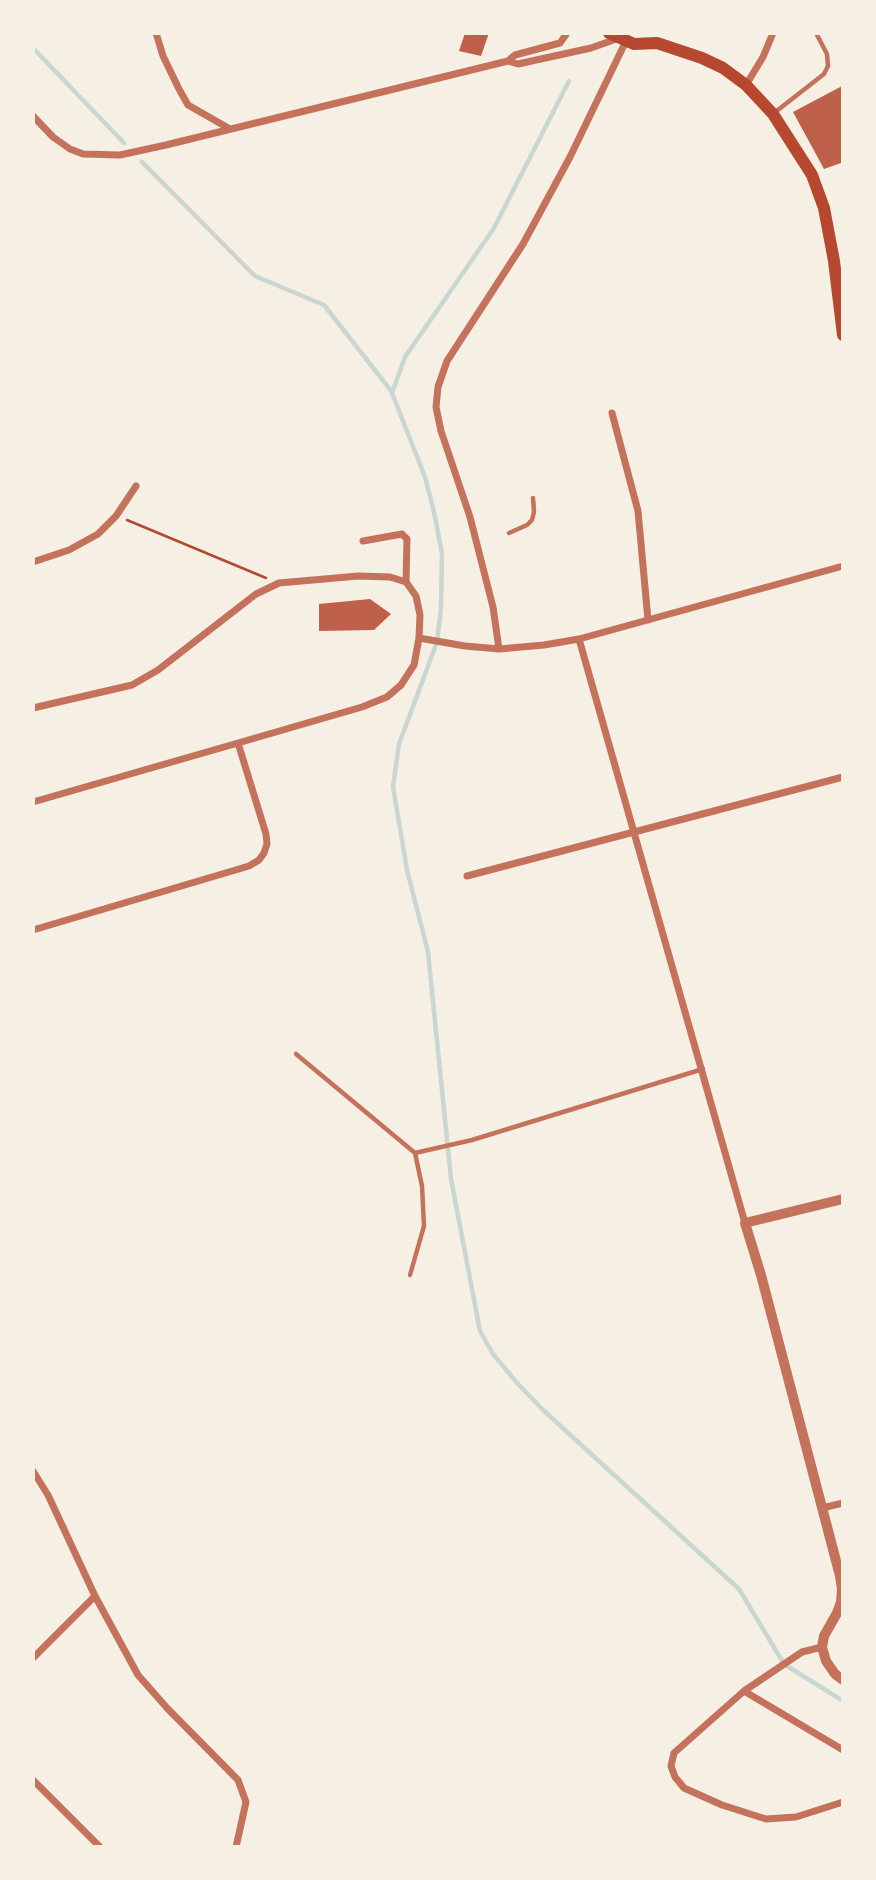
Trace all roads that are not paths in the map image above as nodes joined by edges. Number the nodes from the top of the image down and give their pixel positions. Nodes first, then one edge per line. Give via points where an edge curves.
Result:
1 (156, 33) edge
2 (567, 33) edge
3 (773, 33) edge
4 (816, 33) edge
5 (618, 37) edge
6 (653, 38) edge
7 (508, 61) junction
8 (746, 85) junction
9 (773, 114) junction
10 (33, 116) edge
11 (231, 129) junction
12 (838, 258) edge
13 (843, 335) edge
14 (611, 413) dead end
15 (136, 486) dead end
16 (533, 498) dead end
17 (509, 533) dead end
18 (363, 541) dead end
19 (33, 562) edge
20 (843, 566) edge
21 (406, 582) junction
22 (648, 620) junction
23 (419, 638) junction
24 (579, 639) junction
25 (499, 649) junction
26 (33, 708) edge
27 (238, 743) junction
28 (843, 777) edge
29 (33, 802) edge
30 (634, 832) junction
31 (467, 876) dead end
32 (33, 929) edge
33 (296, 1054) dead end
34 (702, 1069) junction
35 (415, 1153) junction
36 (843, 1199) edge
37 (745, 1223) junction
38 (410, 1275) dead end
39 (33, 1471) edge
40 (843, 1503) edge
41 (822, 1508) junction
42 (841, 1576) edge
43 (95, 1595) junction
44 (822, 1647) junction
45 (33, 1657) edge
46 (843, 1680) edge
47 (744, 1691) junction
48 (843, 1750) edge
49 (33, 1780) edge
50 (843, 1802) edge
51 (100, 1847) edge
52 (236, 1847) edge

1 - 11 street via 188,104
2 - 7 street via 560,43
3 - 8 street
4 - 9 lane via 827,54 824,74
5 - 6 main road via 634,44
5 - 7 street via 592,48 518,64
5 - 25 street via 570,157 523,244 447,361 438,387 441,430 470,517
6 - 8 main road via 723,68
7 - 11 street
8 - 9 main road
9 - 12 main road via 812,175
10 - 11 street via 70,149 83,154 120,155
12 - 13 main road
14 - 22 street via 638,511
15 - 19 street via 98,534
16 - 17 lane via 531,520
18 - 21 street via 402,534 407,539
20 - 22 street
21 - 23 street via 416,596
21 - 26 street via 358,576 279,583 256,594 132,685
22 - 24 street
23 - 25 street
23 - 27 street via 414,665 387,697
24 - 25 street
24 - 30 street
27 - 29 street
27 - 32 street via 266,834 267,844 259,860
28 - 30 street
30 - 31 street
30 - 34 street
33 - 35 lane
34 - 35 lane via 472,1140
34 - 37 street
35 - 38 lane via 424,1226
36 - 37 street
37 - 41 street
39 - 43 street
40 - 41 street
41 - 42 street
42 - 44 street via 838,1614
43 - 45 street
43 - 52 street via 138,1675 238,1780 246,1802
44 - 46 street via 835,1674
44 - 47 street via 802,1652
47 - 48 street
47 - 50 street via 674,1753 671,1766 684,1788 766,1819 796,1817
49 - 51 street

